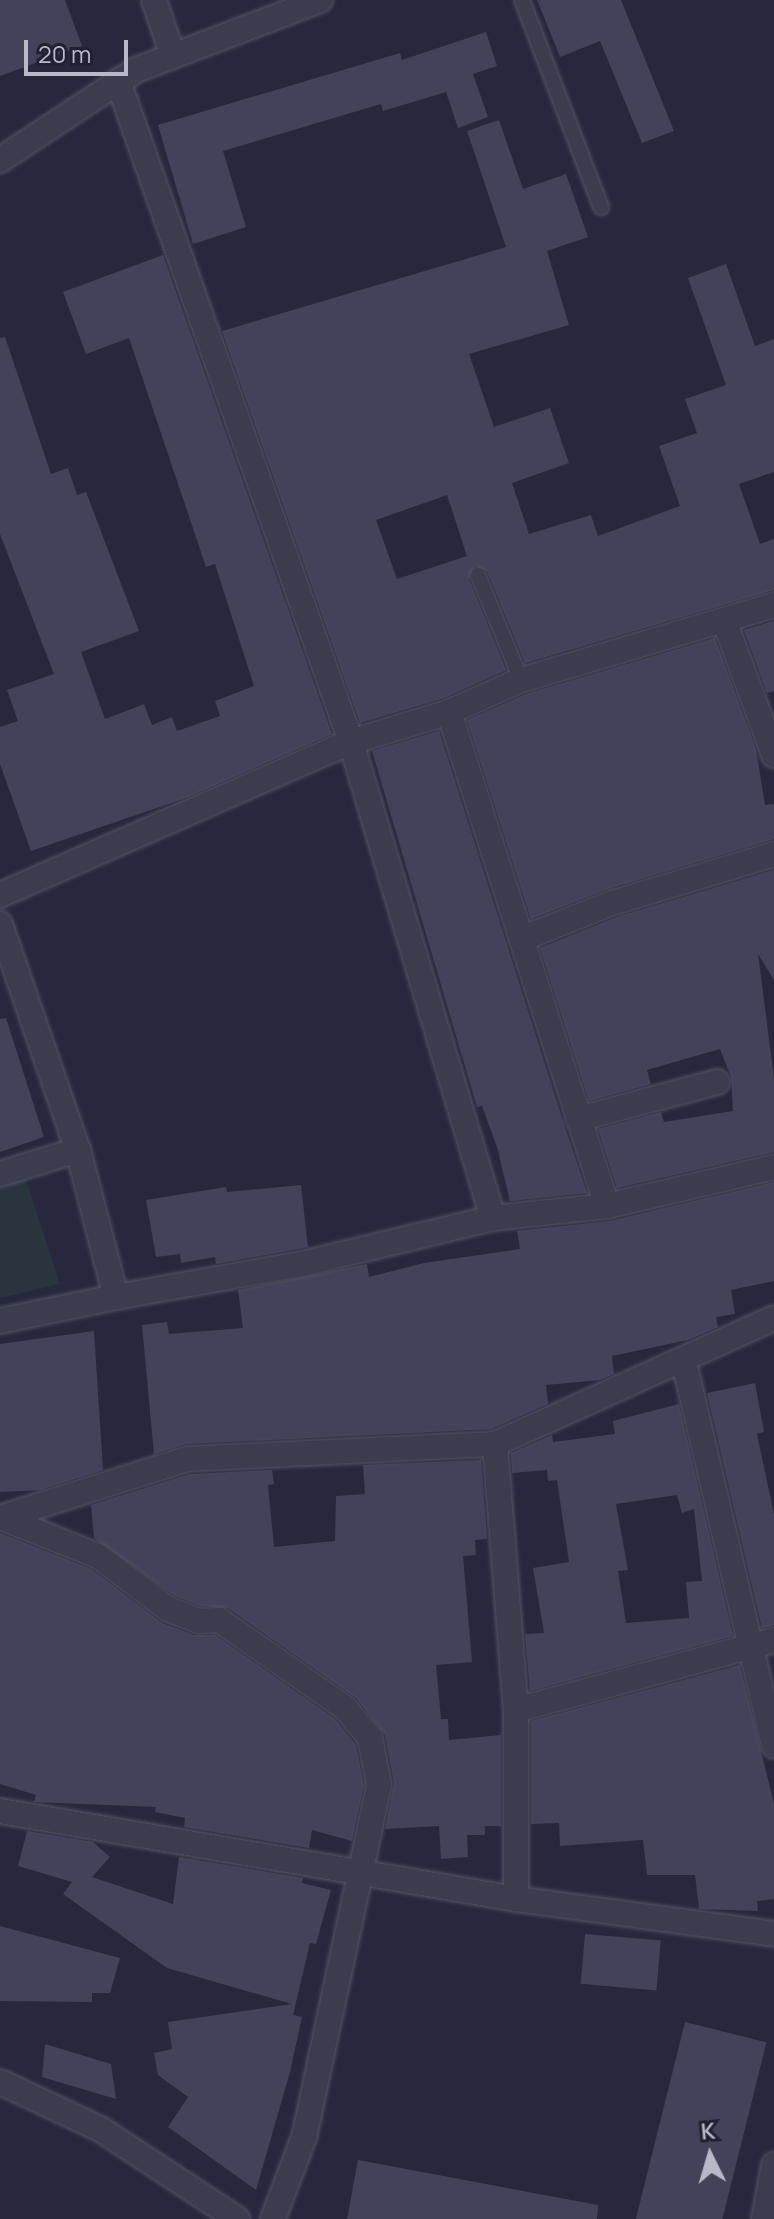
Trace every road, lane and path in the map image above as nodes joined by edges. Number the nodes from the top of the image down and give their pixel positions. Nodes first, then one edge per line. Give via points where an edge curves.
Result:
1 (154, 0) edge
2 (320, 0) edge
3 (522, 0) edge
4 (173, 56) junction
5 (118, 81) junction
6 (0, 160) edge
7 (601, 207) dead end
8 (478, 575) dead end
9 (774, 605) edge
10 (724, 620) junction
11 (521, 680) junction
12 (449, 712) junction
13 (351, 742) junction
14 (774, 755) edge
15 (774, 854) edge
16 (0, 895) edge
17 (0, 924) edge
18 (521, 939) junction
19 (717, 1082) dead end
20 (578, 1119) junction
21 (78, 1150) junction
22 (774, 1167) edge
23 (0, 1174) edge
24 (607, 1206) junction
25 (493, 1218) junction
26 (116, 1297) junction
27 (774, 1318) edge
28 (0, 1321) edge
29 (684, 1362) junction
30 (495, 1444) junction
31 (1, 1517) edge
32 (763, 1642) edge
33 (516, 1710) junction
34 (774, 1746) edge
35 (0, 1811) edge
36 (358, 1872) junction
37 (516, 1899) junction
38 (774, 1934) edge
39 (0, 2082) edge
40 (774, 2165) edge
41 (237, 2219) edge
42 (273, 2219) edge
43 (764, 2219) edge

1 - 4 street
2 - 4 street
3 - 7 lane
4 - 5 street
5 - 6 street
5 - 13 street
8 - 11 lane
9 - 10 street
10 - 11 street
10 - 14 street
11 - 12 street
12 - 13 street
12 - 18 street
13 - 16 street
13 - 25 street
15 - 18 street via 625,899
17 - 21 street
18 - 20 street
19 - 20 street
20 - 24 street
21 - 23 street
21 - 26 street
22 - 24 street
24 - 25 street
25 - 26 street via 306,1263
26 - 28 street
27 - 29 street
29 - 30 street
29 - 32 street
30 - 31 street via 187,1459
30 - 33 street
31 - 36 street via 98,1556 168,1609 199,1621 219,1620 345,1708 370,1738 379,1785
32 - 33 street
32 - 34 street
33 - 37 street
35 - 36 street
36 - 37 street
36 - 42 street via 304,2137
37 - 38 street
39 - 41 street via 102,2130
40 - 43 street

